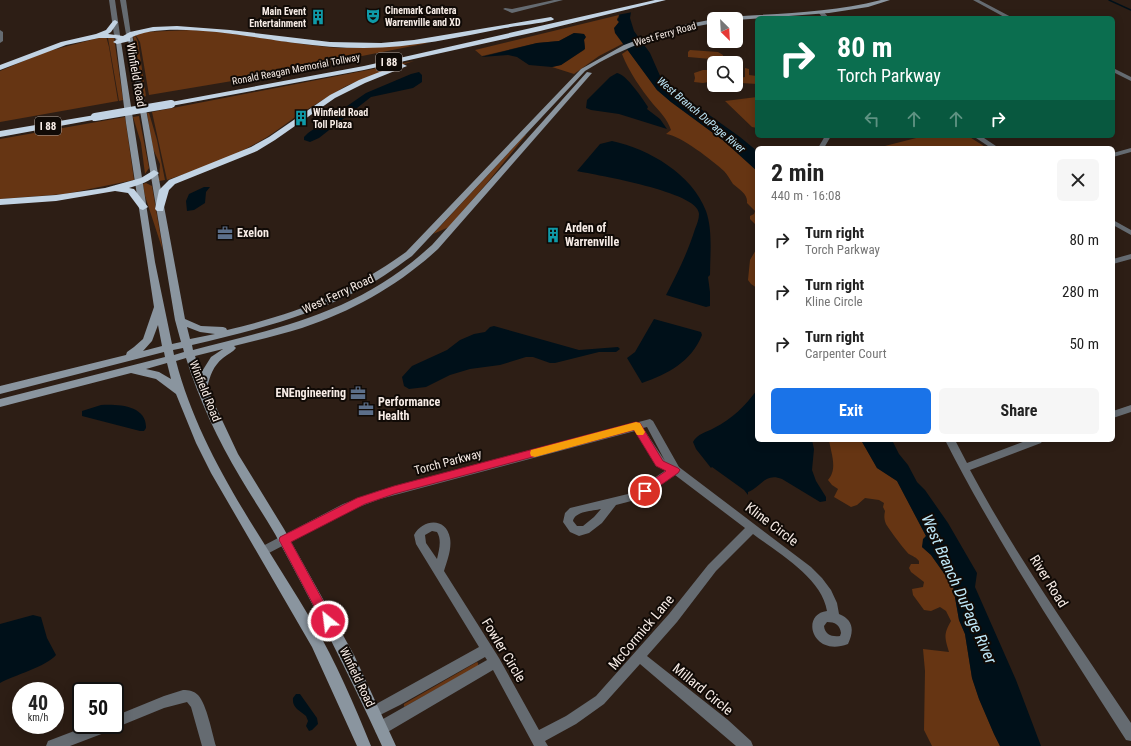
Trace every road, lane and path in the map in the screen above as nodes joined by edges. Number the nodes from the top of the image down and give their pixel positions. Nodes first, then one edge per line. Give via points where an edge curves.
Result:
1 (112, 0) edge
2 (123, 0) edge
3 (561, 0) edge
4 (632, 0) edge
5 (663, 0) edge
6 (888, 0) edge
7 (975, 0) edge
8 (505, 9) dead end
9 (606, 10) junction
10 (821, 12) junction
11 (768, 16) edge
12 (824, 16) edge
13 (1006, 16) edge
14 (755, 17) edge
15 (743, 18) edge
16 (551, 19) junction
17 (115, 22) junction
18 (707, 22) edge
19 (540, 29) junction
20 (0, 32) edge
21 (94, 36) junction
22 (124, 36) junction
23 (0, 42) edge
24 (597, 62) junction
25 (0, 68) edge
26 (1115, 71) edge
27 (1131, 79) edge
28 (171, 100) junction
29 (95, 114) junction
30 (0, 126) edge
31 (0, 134) edge
32 (979, 138) edge
33 (993, 146) edge
34 (1131, 150) edge
35 (1115, 154) edge
36 (180, 178) junction
37 (146, 179) junction
38 (94, 192) junction
39 (0, 202) edge
40 (143, 207) junction
41 (160, 209) junction
42 (1115, 223) edge
43 (1131, 233) edge
44 (1131, 256) edge
45 (1115, 261) edge
46 (158, 308) junction
47 (180, 320) junction
48 (272, 322) junction
49 (244, 341) junction
50 (186, 344) junction
51 (166, 348) junction
52 (190, 355) junction
53 (169, 360) junction
54 (113, 361) junction
55 (127, 370) junction
56 (202, 388) junction
57 (0, 390) edge
58 (180, 391) junction
59 (0, 403) edge
60 (1131, 408) edge
61 (1115, 414) edge
62 (650, 423) joint
63 (636, 426) junction
64 (951, 442) edge
65 (1033, 442) edge
66 (964, 468) junction
67 (675, 470) junction
68 (612, 502) dead end
69 (752, 528) junction
70 (284, 540) junction
71 (263, 552) junction
72 (439, 571) dead end
73 (833, 617) dead end
74 (487, 648) junction
75 (640, 657) junction
76 (495, 662) junction
77 (374, 712) junction
78 (124, 718) edge
79 (381, 728) junction
80 (84, 734) edge
81 (1131, 734) edge
82 (539, 742) edge
83 (53, 746) edge
84 (209, 746) edge
85 (364, 746) edge
86 (389, 746) edge
87 (746, 746) edge

1 - 17 street, Winfield Road
2 - 22 street, Winfield Road
3 - 8 street via 512,11
4 - 9 highway, Ronald Reagan Memorial Tollway / I 88
5 - 9 highway, Ronald Reagan Memorial Tollway / I 88
6 - 10 main road via 857,8
7 - 13 street
9 - 16 highway, Ronald Reagan Memorial Tollway / I 88
9 - 19 highway, Ronald Reagan Memorial Tollway / I 88
10 - 11 main road
10 - 12 street
14 - 15 main road
16 - 22 highway via 432,40 379,45 323,44 209,29 144,31
16 - 28 highway, Ronald Reagan Memorial Tollway / I 88
17 - 21 highway via 109,31
17 - 22 street, Winfield Road
18 - 24 main road, West Ferry Road via 655,34 613,52
19 - 28 highway, Ronald Reagan Memorial Tollway / I 88 via 364,68
19 - 36 highway via 370,78 338,92 276,136 254,148 222,164
20 - 23 street
21 - 22 highway
21 - 25 highway via 48,48
22 - 37 main road, Winfield Road
22 - 37 main road, Winfield Road
24 - 48 main road, West Ferry Road via 592,63 572,81 405,257 353,292
24 - 49 main road, West Ferry Road via 598,64 435,247 411,269 380,290 339,311
26 - 27 street
28 - 29 highway, Ronald Reagan Memorial Tollway / I 88, bridge
29 - 30 highway, Ronald Reagan Memorial Tollway / I 88
29 - 31 highway, Ronald Reagan Memorial Tollway / I 88
32 - 33 street
34 - 35 street
36 - 37 highway via 166,182
36 - 41 highway via 165,189
37 - 38 highway
37 - 40 main road, Winfield Road
37 - 41 main road, Winfield Road
38 - 39 highway via 50,199
38 - 40 highway via 128,190
40 - 46 main road, Winfield Road
41 - 47 main road, Winfield Road
42 - 43 street
44 - 45 street
46 - 51 main road, Winfield Road
46 - 54 main road via 149,340 136,351
47 - 48 main road via 206,331
47 - 50 main road, Winfield Road
48 - 50 main road, West Ferry Road
49 - 52 main road, West Ferry Road
49 - 56 main road via 216,357 208,367
50 - 51 main road, West Ferry Road
50 - 52 main road, Winfield Road
51 - 53 main road, Winfield Road
51 - 54 main road, West Ferry Road
52 - 53 main road, West Ferry Road
52 - 56 main road, Winfield Road
53 - 55 main road, West Ferry Road
53 - 58 main road, Winfield Road
54 - 57 main road, West Ferry Road
55 - 58 main road via 156,374
55 - 59 main road, West Ferry Road
56 - 70 main road, Winfield Road via 240,466
58 - 71 main road, Winfield Road via 208,455
60 - 61 street
62 - 63 street, Torch Parkway
62 - 67 street, Kline Circle
63 - 67 street, Kline Circle via 660,463
63 - 70 street, Torch Parkway via 378,495 347,507
64 - 66 street, River Road
65 - 66 street
66 - 81 street, River Road via 1006,541
67 - 68 street via 639,494
67 - 69 street, Kline Circle
69 - 73 street, Kline Circle via 817,580 832,606
69 - 75 street, McCormick Lane via 712,568
70 - 71 street, Torch Parkway
70 - 77 main road, Winfield Road via 349,659
71 - 85 main road, Winfield Road via 310,631
72 - 74 street, Fowler Circle
74 - 76 street, Fowler Circle
74 - 77 street
75 - 82 street, McCormick Lane via 600,700
75 - 87 street, Millard Circle
76 - 79 street
76 - 82 street, Fowler Circle
77 - 79 main road, Winfield Road
78 - 84 street via 175,698 190,696 197,705
79 - 86 main road, Winfield Road
80 - 83 street

